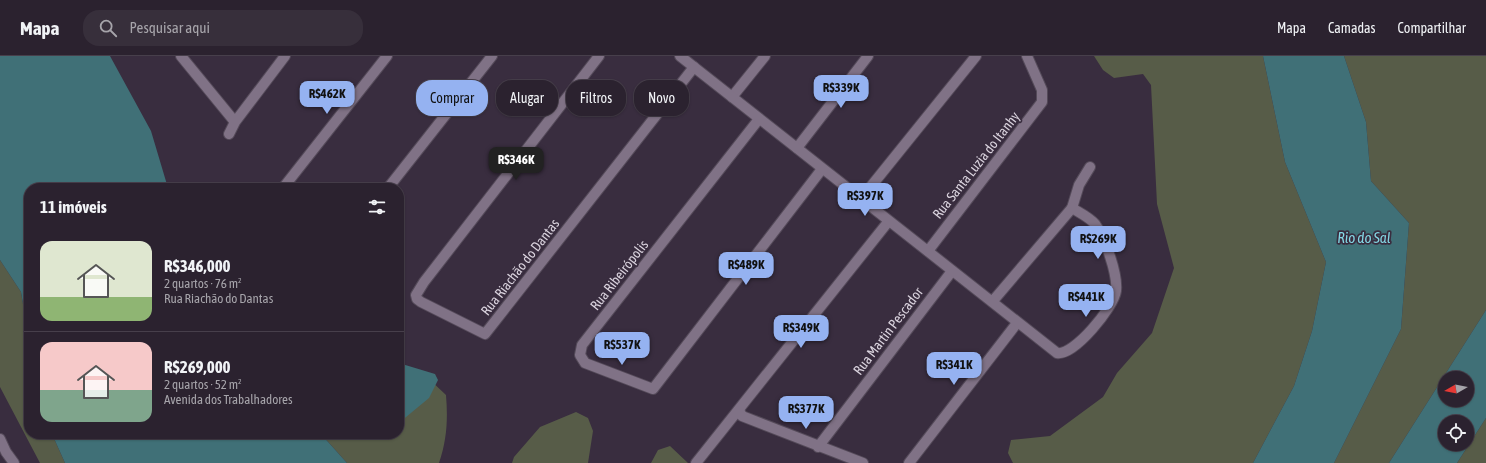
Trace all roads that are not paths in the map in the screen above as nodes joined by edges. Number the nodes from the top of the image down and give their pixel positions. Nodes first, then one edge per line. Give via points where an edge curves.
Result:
1 (181, 56) edge
2 (285, 56) edge
3 (387, 56) edge
4 (492, 56) edge
5 (599, 56) edge
6 (680, 56) edge
7 (765, 56) edge
8 (868, 56) edge
9 (976, 56) edge
10 (1027, 56) edge
11 (694, 67) junction
12 (732, 97) junction
13 (759, 119) junction
14 (235, 122) junction
15 (229, 134) dead end
16 (797, 148) junction
17 (1090, 167) dead end
18 (822, 169) junction
19 (287, 183) edge
20 (392, 183) edge
21 (860, 200) junction
22 (1072, 208) junction
23 (888, 222) junction
24 (928, 251) junction
25 (952, 271) junction
26 (992, 302) junction
27 (1017, 323) junction
28 (739, 410) junction
29 (0, 439) edge
30 (818, 446) junction
31 (14, 463) edge
32 (696, 463) edge
33 (862, 463) edge
34 (909, 463) edge

1 - 14 street
2 - 14 street
3 - 19 street
4 - 20 street
5 - 11 street, Rua Riachão do Dantas via 424,282 416,295 417,300 485,334
6 - 11 street
7 - 12 street
8 - 16 street
9 - 21 street
10 - 24 street, Rua Santa Luzia do Itanhy via 1043,94 1040,105
11 - 12 street
12 - 13 street
13 - 16 street
13 - 18 street, Rua Ribeirópolis via 582,345 580,355 586,363 653,389
14 - 15 street
16 - 18 street
17 - 22 street
18 - 21 street
21 - 23 street
22 - 26 street
22 - 27 street via 1089,219 1100,233 1114,271 1114,297 1084,338 1064,354 1052,351
23 - 24 street
23 - 28 street
24 - 25 street
25 - 26 street
25 - 30 street, Rua Martin Pescador
26 - 27 street
27 - 34 street
28 - 30 street via 742,416
28 - 32 street
29 - 31 street
30 - 33 street

